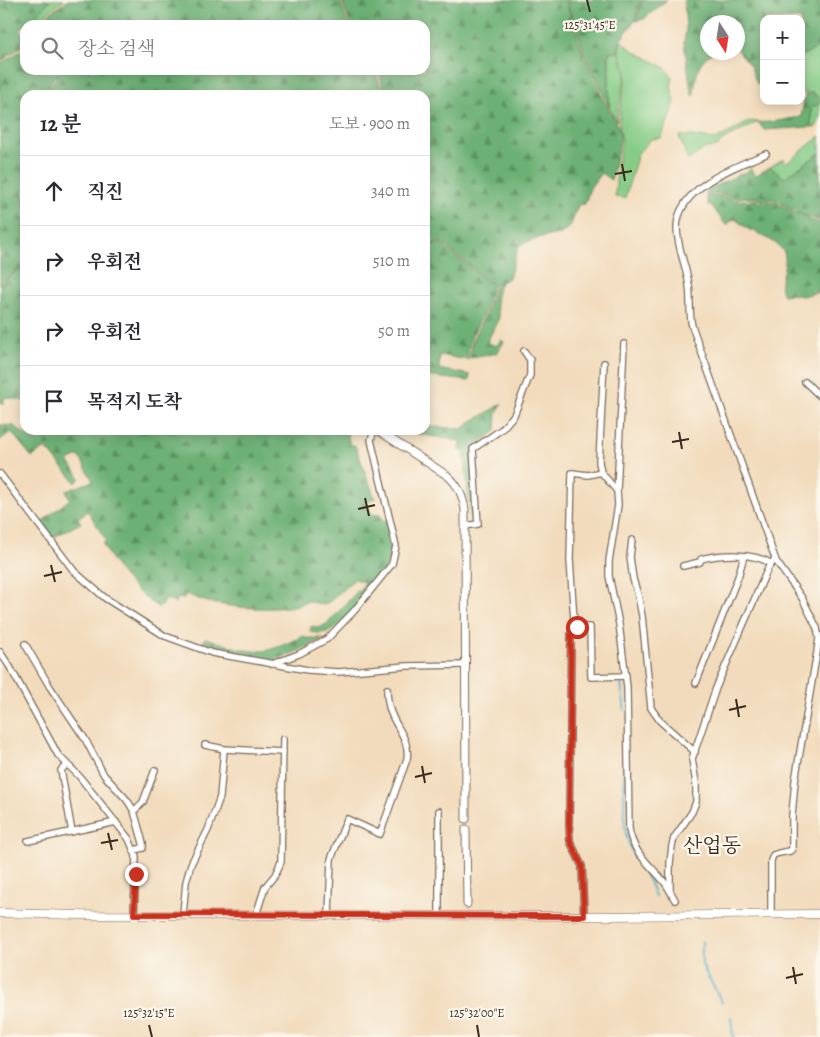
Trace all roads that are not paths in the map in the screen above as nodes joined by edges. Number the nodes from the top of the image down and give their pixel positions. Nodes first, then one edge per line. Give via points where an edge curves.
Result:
1 (766, 154) dead end
2 (624, 344) dead end
3 (524, 351) dead end
4 (604, 363) dead end
5 (804, 382) dead end
6 (820, 396) edge
7 (372, 435) edge
8 (385, 435) edge
9 (602, 472) junction
10 (0, 474) edge
11 (617, 491) junction
12 (465, 526) junction
13 (632, 540) dead end
14 (744, 556) junction
15 (773, 561) junction
16 (684, 566) dead end
17 (574, 620) junction
18 (25, 644) dead end
19 (0, 652) edge
20 (818, 658) edge
21 (272, 664) junction
22 (466, 665) junction
23 (626, 676) junction
24 (696, 683) dead end
25 (387, 689) dead end
26 (283, 739) dead end
27 (205, 745) dead end
28 (224, 749) junction
29 (283, 752) junction
30 (695, 752) junction
31 (67, 765) junction
32 (155, 770) dead end
33 (134, 811) junction
34 (439, 811) dead end
35 (466, 819) dead end
36 (116, 822) junction
37 (466, 829) dead end
38 (72, 832) junction
39 (28, 841) dead end
40 (134, 850) junction
41 (670, 891) junction
42 (675, 900) dead end
43 (467, 904) dead end
44 (0, 913) edge
45 (134, 914) junction
46 (183, 914) junction
47 (330, 914) junction
48 (820, 914) edge
49 (256, 915) junction
50 (439, 915) junction
51 (771, 915) junction
52 (584, 916) junction

1 - 15 street via 726,170 700,188 684,206 677,227 689,282 692,326
2 - 11 street
3 - 12 street via 530,360 530,375 514,415 502,429 473,449 478,524
4 - 9 street via 599,449
5 - 6 street
7 - 21 street via 396,546 392,564 367,597 327,639
8 - 12 street via 456,484 463,499
9 - 11 street
9 - 17 street via 588,475 572,473 570,560
10 - 21 street via 74,571 111,602 165,636 212,653
11 - 23 street via 618,505 608,560
12 - 22 street
13 - 30 street via 630,557 642,616 651,708 660,721
14 - 15 street
14 - 16 street via 713,556
14 - 24 street
15 - 20 street via 802,598 816,624
15 - 30 street via 716,688
17 - 23 street via 577,627 590,627 591,678
17 - 52 street via 571,634 569,824 570,841 582,866
18 - 33 street via 104,775
19 - 31 street via 49,740
20 - 51 street via 797,759 792,849 773,855 771,861
21 - 22 street via 339,672
22 - 35 street
23 - 41 street via 630,839
25 - 47 street via 391,715 406,742 407,758 380,834 347,819 331,859
26 - 29 street
27 - 28 street
28 - 29 street
28 - 46 street via 220,797 191,864
29 - 49 street via 281,862 265,887
30 - 41 street via 692,764 696,802 674,838
31 - 36 street
31 - 38 street via 61,770
32 - 33 street via 143,802
33 - 40 street via 144,843 143,848
34 - 50 street
36 - 38 street
36 - 40 street via 130,839
37 - 43 street
38 - 39 street
40 - 45 street
41 - 42 street
44 - 45 main road
45 - 46 main road
46 - 49 main road
47 - 49 main road
47 - 50 main road
48 - 51 main road
50 - 52 main road
51 - 52 main road

